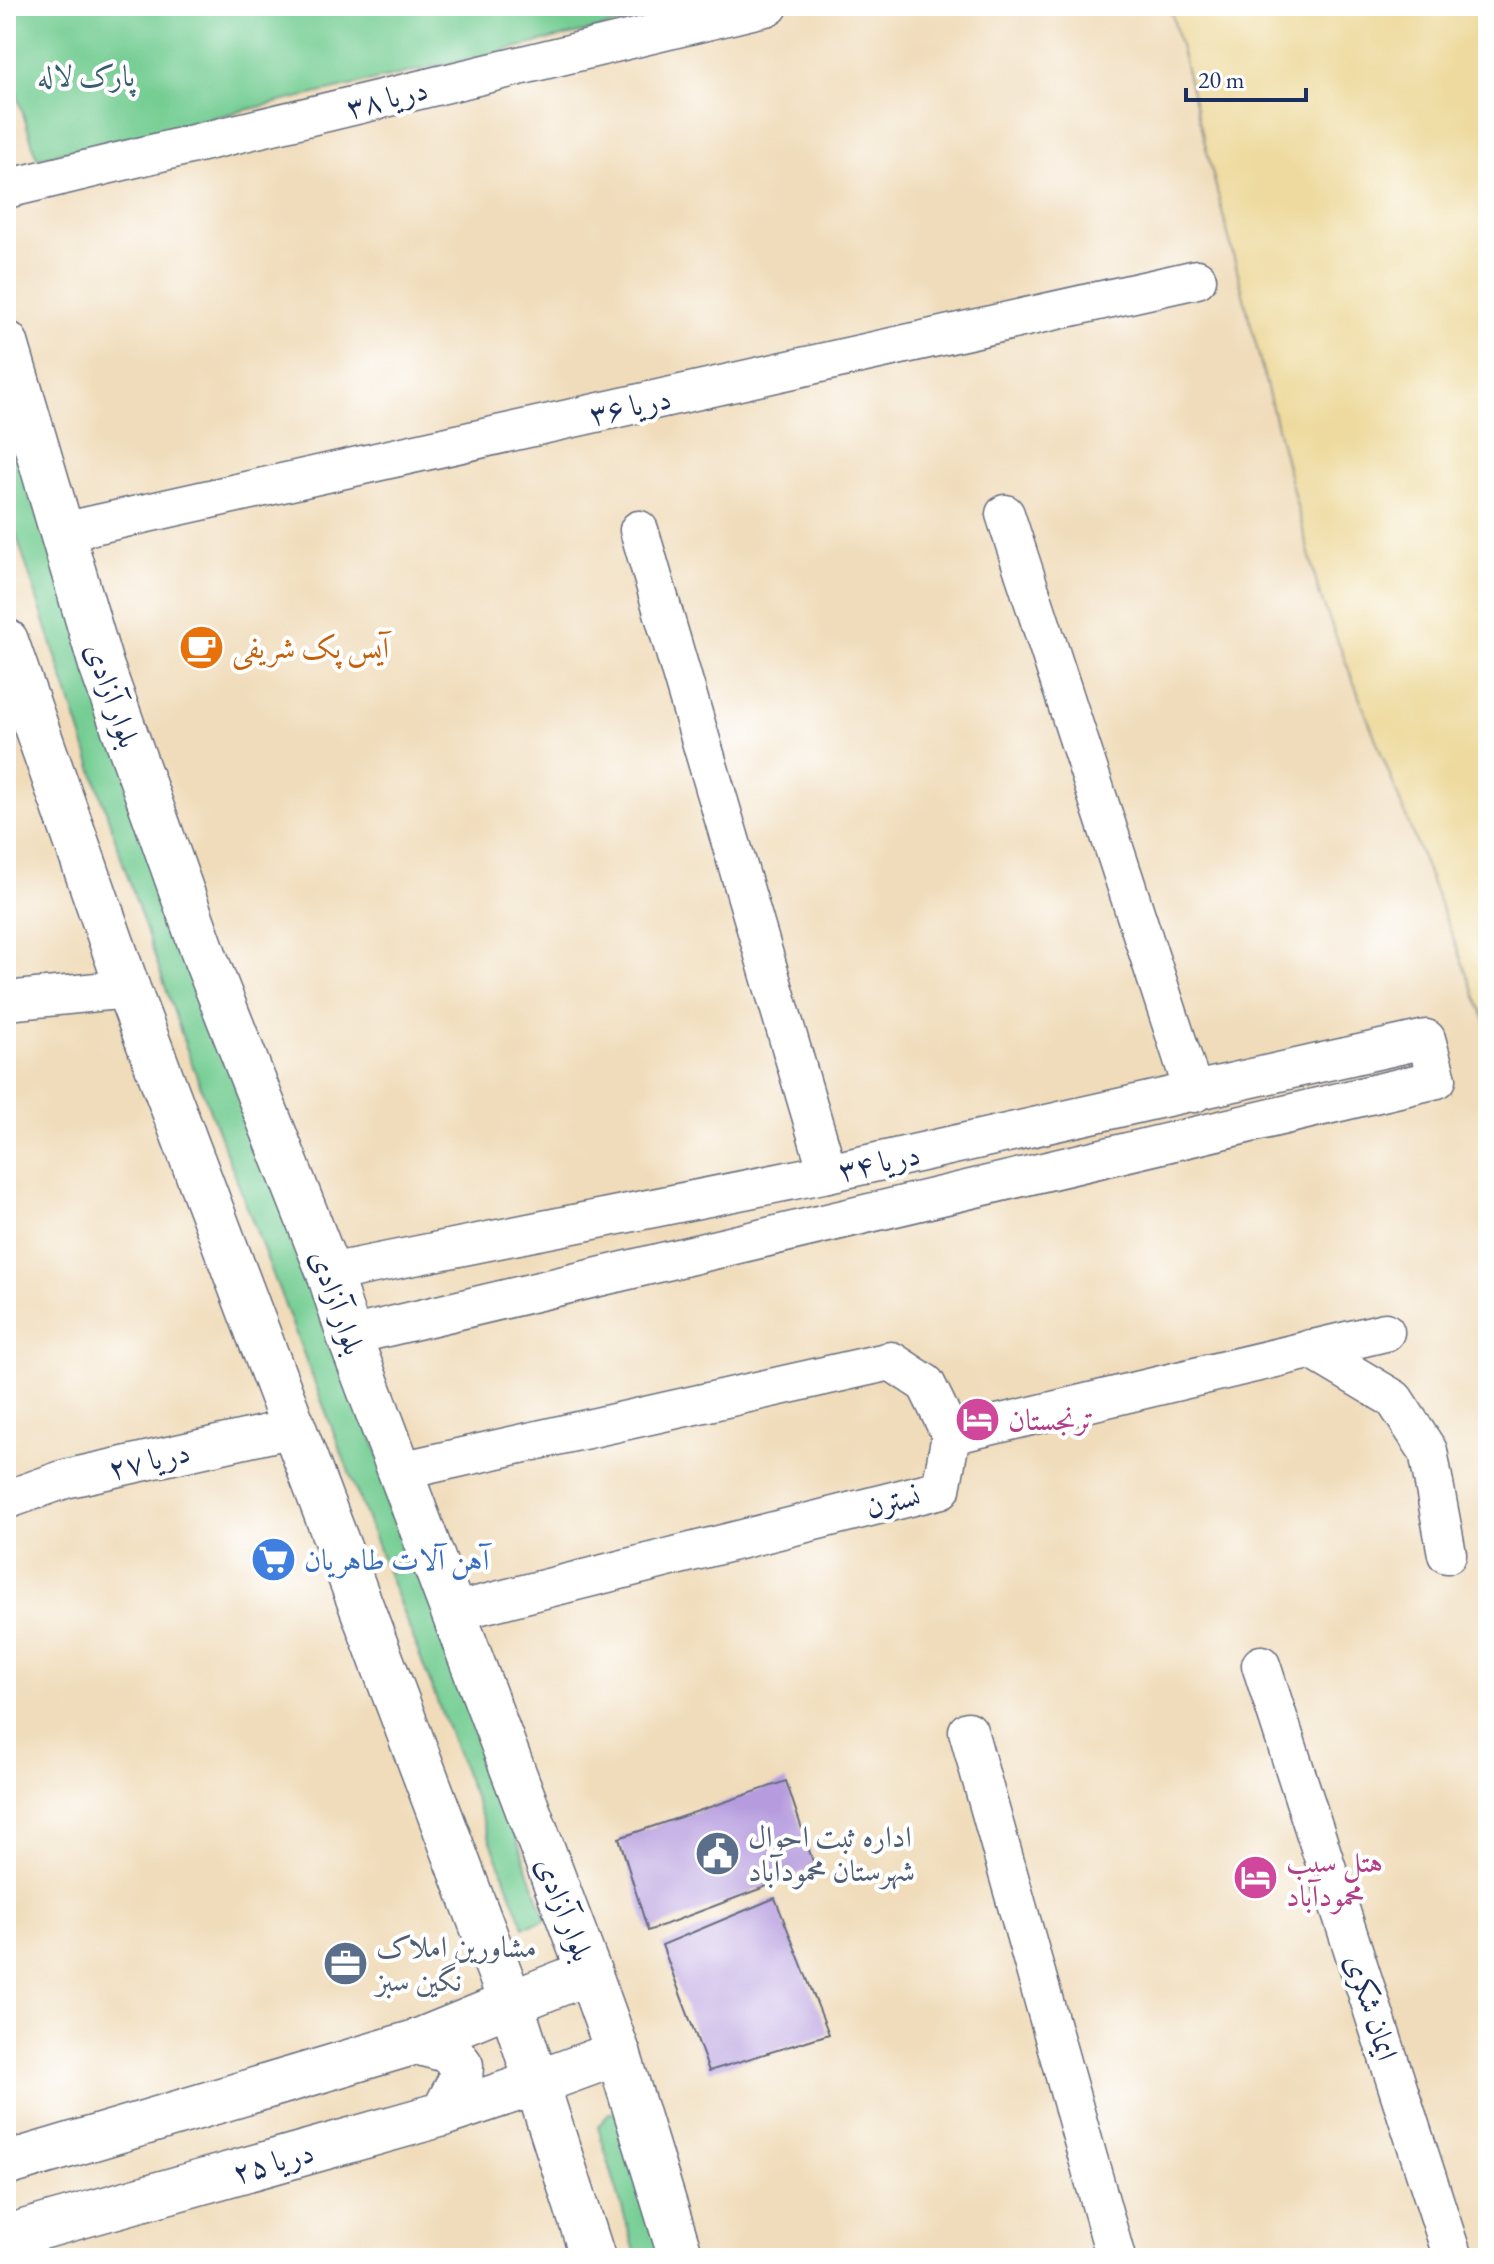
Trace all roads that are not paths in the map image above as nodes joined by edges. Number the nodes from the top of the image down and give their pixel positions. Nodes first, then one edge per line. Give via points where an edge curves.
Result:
1 (769, 6) edge
2 (6, 189) edge
3 (1197, 279) dead end
4 (6, 343) edge
5 (1005, 514) dead end
6 (639, 530) dead end
7 (62, 532) junction
8 (6, 641) edge
9 (128, 989) junction
10 (6, 1001) edge
11 (1194, 1093) junction
12 (828, 1173) junction
13 (329, 1273) junction
14 (1385, 1332) dead end
15 (349, 1336) junction
16 (1310, 1349) junction
17 (294, 1428) junction
18 (951, 1435) junction
19 (400, 1471) junction
20 (6, 1500) edge
21 (1447, 1554) dead end
22 (453, 1612) junction
23 (1261, 1665) dead end
24 (968, 1731) dead end
25 (589, 1972) junction
26 (511, 2003) junction
27 (416, 2042) junction
28 (618, 2053) junction
29 (539, 2082) junction
30 (443, 2114) junction
31 (6, 2164) edge
32 (6, 2237) edge
33 (593, 2258) edge
34 (681, 2258) edge
35 (1116, 2258) edge
36 (1453, 2258) edge

1 - 2 street, دریا ۳۸
3 - 7 street, دریا ۳۶
4 - 7 main road, بلوار آزادی
5 - 11 street
6 - 12 street
7 - 13 main road, بلوار آزادی via 101,665 206,960
8 - 9 main road
9 - 10 street
9 - 17 main road
11 - 12 street, دریا ۳۴
11 - 15 street, دریا ۳۴ via 1426,1039 1437,1079
12 - 13 street, دریا ۳۴
13 - 15 main road, بلوار آزادی
14 - 16 street
15 - 19 main road, بلوار آزادی
16 - 18 street
16 - 21 street via 1394,1399 1428,1451
17 - 20 street, دریا ۲۷ via 65,1479
17 - 26 main road
18 - 19 street via 926,1384 891,1361
18 - 22 street, نسترن via 941,1489
19 - 22 main road, بلوار آزادی
22 - 25 main road, بلوار آزادی
23 - 36 street, ایمان شکری
24 - 35 street
25 - 26 main road
25 - 28 main road, بلوار آزادی
26 - 27 main road
26 - 29 main road
27 - 30 main road via 450,2051 461,2066 460,2081
27 - 31 main road
28 - 29 main road, دریا ۲۵
28 - 34 main road, بلوار آزادی
29 - 30 main road, دریا ۲۵
29 - 33 main road
30 - 32 main road, دریا ۲۵

